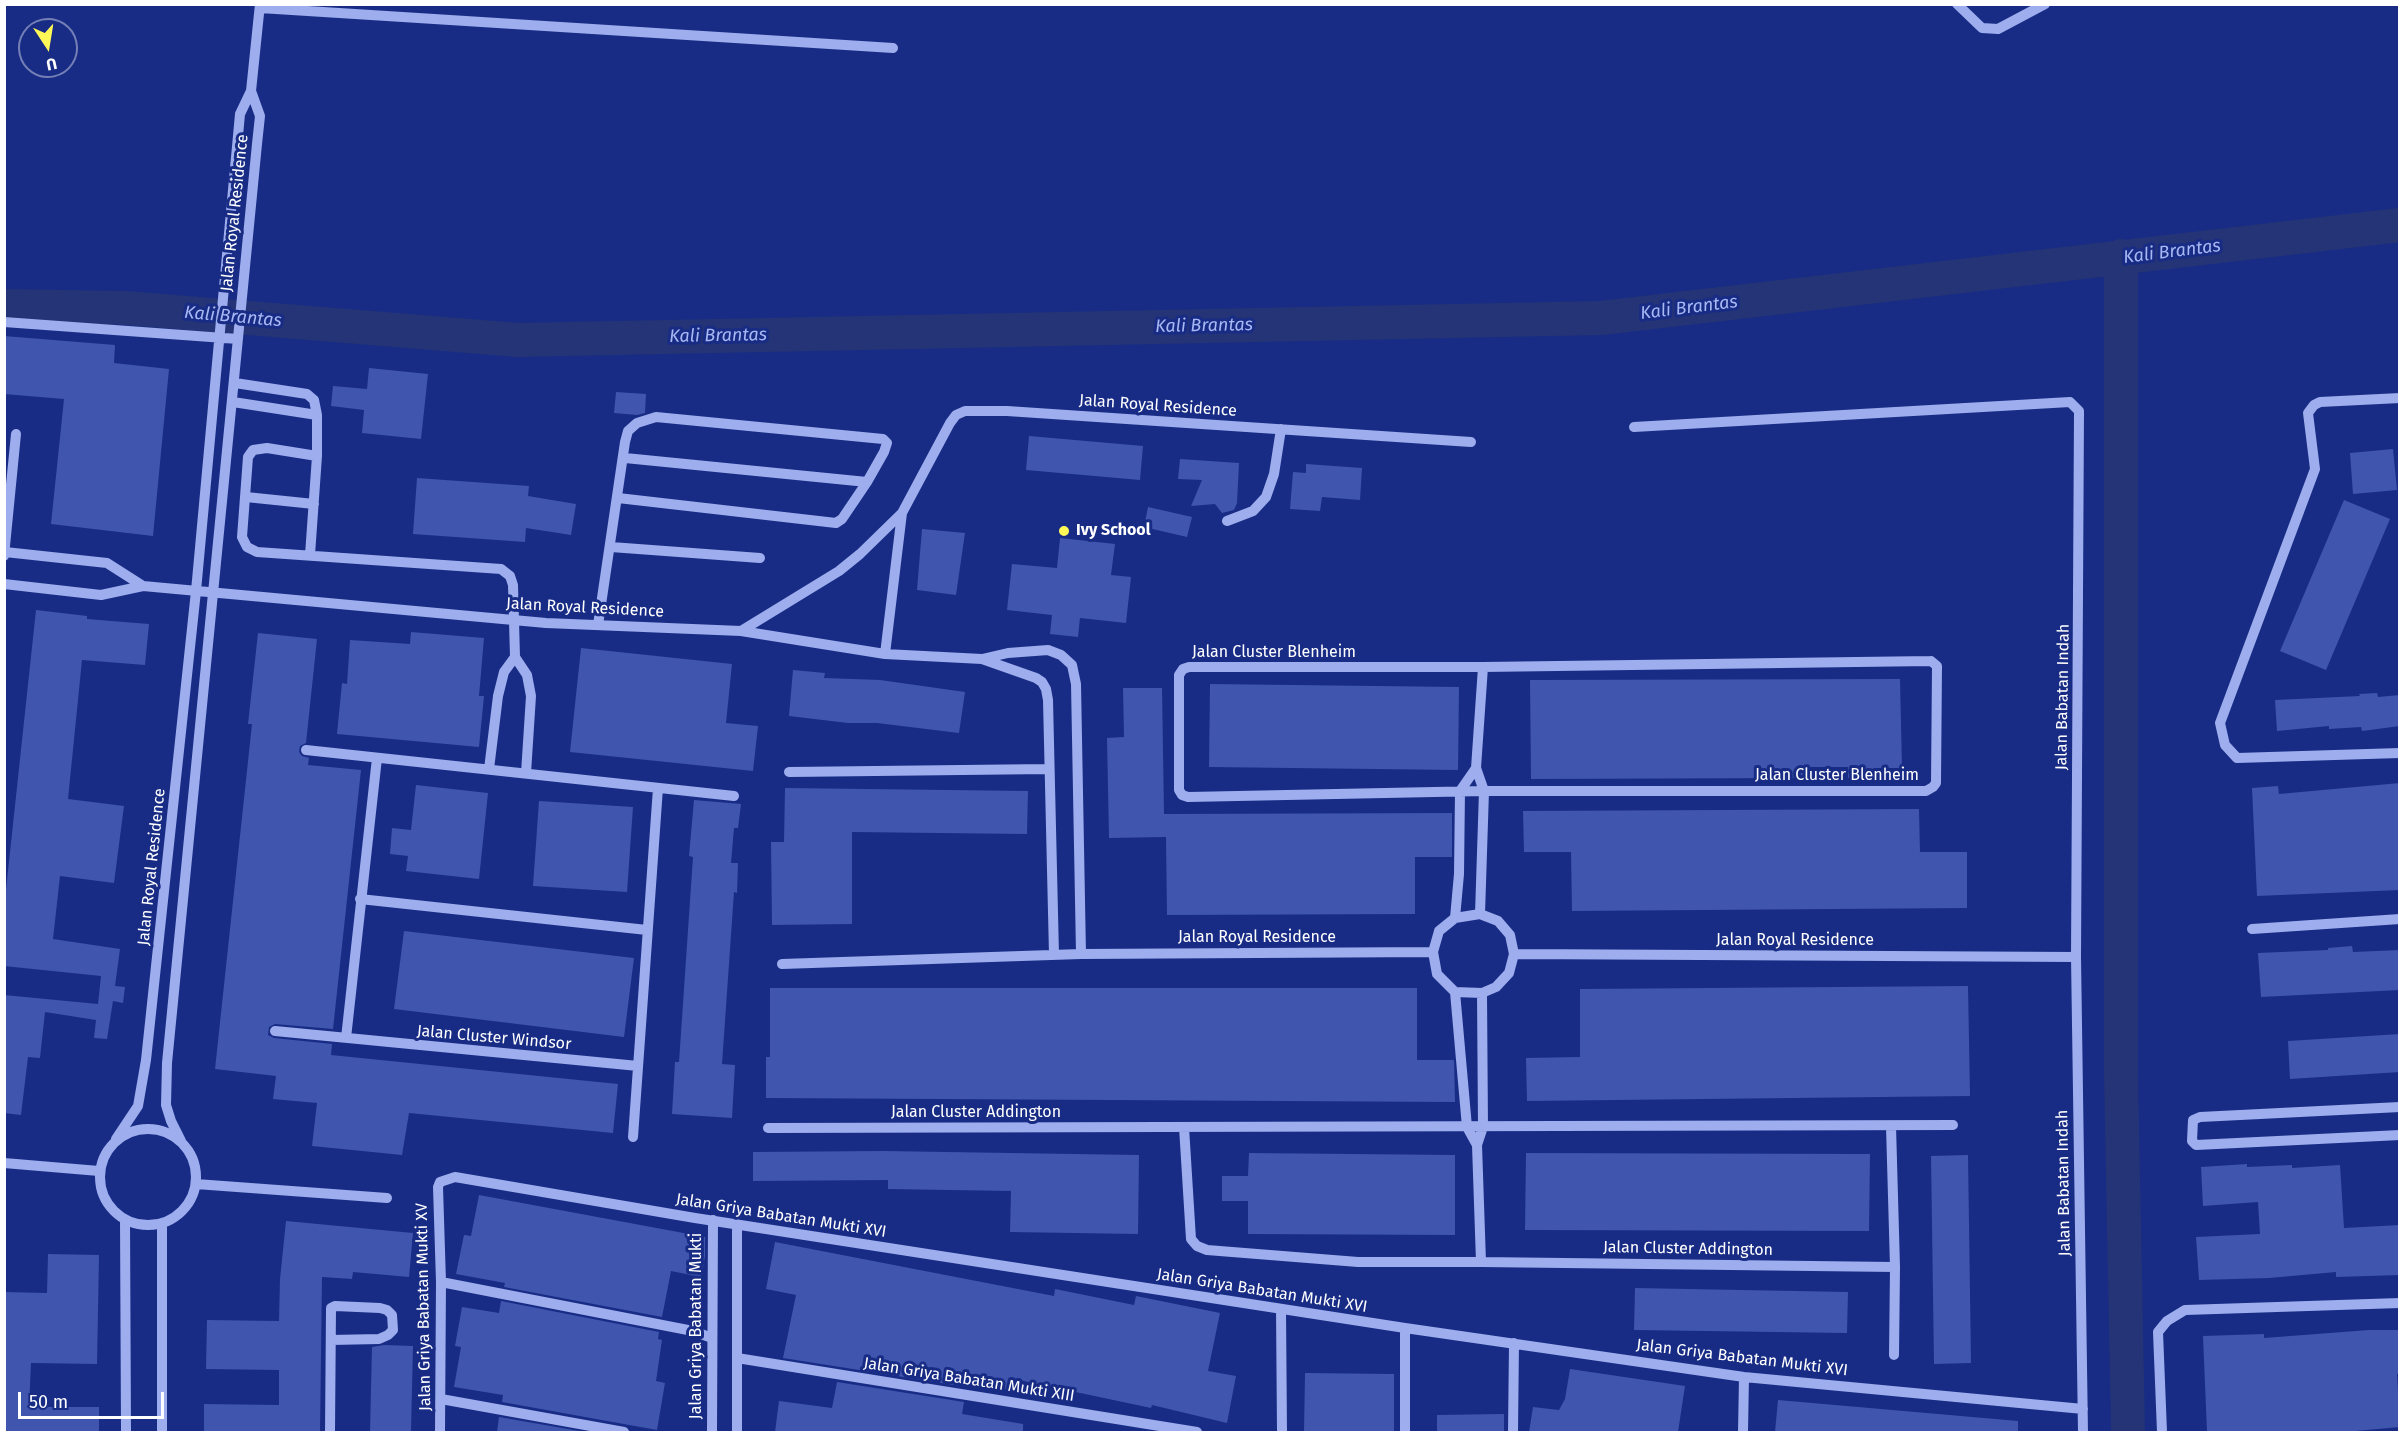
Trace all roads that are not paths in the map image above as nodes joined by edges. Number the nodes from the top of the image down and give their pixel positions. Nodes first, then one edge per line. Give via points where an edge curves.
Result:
1 (1957, 4) edge
2 (2045, 4) edge
3 (260, 6) edge
4 (893, 48) dead end
5 (251, 91) junction
6 (4, 322) edge
7 (239, 335) junction
8 (219, 338) junction
9 (235, 382) junction
10 (2400, 398) edge
11 (233, 402) junction
12 (317, 414) junction
13 (1634, 427) dead end
14 (1281, 429) junction
15 (16, 434) dead end
16 (1471, 442) dead end
17 (317, 456) junction
18 (625, 458) junction
19 (867, 482) junction
20 (8, 483) edge
21 (246, 497) junction
22 (618, 498) junction
23 (314, 504) junction
24 (902, 513) junction
25 (1227, 521) dead end
26 (611, 547) junction
27 (5, 554) edge
28 (310, 555) junction
29 (760, 558) dead end
30 (4, 584) edge
31 (143, 586) junction
32 (196, 591) junction
33 (213, 593) junction
34 (514, 620) junction
35 (598, 625) junction
36 (741, 631) junction
37 (885, 654) junction
38 (515, 657) junction
39 (978, 659) junction
40 (1483, 667) junction
41 (306, 750) dead end
42 (2400, 753) edge
43 (377, 758) junction
44 (1476, 768) junction
45 (489, 769) junction
46 (1048, 769) junction
47 (789, 772) dead end
48 (526, 773) junction
49 (658, 788) junction
50 (1484, 791) junction
51 (1460, 792) junction
52 (734, 796) dead end
53 (360, 899) junction
54 (1480, 914) junction
55 (1455, 918) junction
56 (2400, 919) edge
57 (2252, 929) dead end
58 (647, 930) junction
59 (1433, 952) junction
60 (1081, 954) junction
61 (1514, 954) junction
62 (1054, 955) junction
63 (2076, 957) junction
64 (782, 964) dead end
65 (1455, 992) junction
66 (1482, 993) junction
67 (276, 1031) dead end
68 (346, 1038) junction
69 (638, 1066) junction
70 (2400, 1107) edge
71 (1953, 1125) dead end
72 (1891, 1126) junction
73 (1184, 1127) junction
74 (1467, 1127) junction
75 (1483, 1127) junction
76 (768, 1128) dead end
77 (2400, 1135) edge
78 (633, 1137) dead end
79 (116, 1139) junction
80 (182, 1141) junction
81 (1477, 1145) junction
82 (4, 1163) edge
83 (99, 1171) junction
84 (441, 1182) joint
85 (196, 1184) junction
86 (387, 1198) dead end
87 (125, 1220) junction
88 (713, 1220) junction
89 (162, 1223) junction
90 (737, 1224) junction
91 (1481, 1262) junction
92 (1895, 1267) junction
93 (441, 1282) junction
94 (2400, 1303) edge
95 (1281, 1309) junction
96 (1405, 1328) junction
97 (712, 1338) junction
98 (331, 1340) junction
99 (1514, 1343) junction
100 (1894, 1355) dead end
101 (737, 1358) junction
102 (1744, 1377) junction
103 (441, 1399) junction
104 (2083, 1409) junction
105 (126, 1432) edge
106 (162, 1432) edge
107 (330, 1432) edge
108 (441, 1432) edge
109 (624, 1432) edge
110 (712, 1432) edge
111 (737, 1432) edge
112 (1197, 1432) edge
113 (1282, 1432) edge
114 (1405, 1432) edge
115 (1513, 1432) edge
116 (1743, 1432) edge
117 (2083, 1432) edge
118 (2162, 1432) edge

1 - 2 street via 1982,28 1998,29
3 - 4 street
3 - 5 street, Jalan Royal Residence
5 - 7 street, Jalan Royal Residence via 260,116
5 - 8 street, Jalan Royal Residence via 240,114
6 - 8 street
7 - 8 street
7 - 9 street, Jalan Royal Residence
8 - 32 street, Jalan Royal Residence
9 - 11 street, Jalan Royal Residence
9 - 12 street via 307,394 314,400
10 - 42 street via 2320,402 2309,409 2315,469 2220,723 2225,745 2237,758
11 - 12 street
11 - 33 street, Jalan Royal Residence
12 - 17 street
13 - 63 street, Jalan Babatan Indah via 2070,402 2079,411
14 - 16 street, Jalan Royal Residence
14 - 24 street, Jalan Royal Residence via 972,410 950,423
14 - 25 street via 1266,497 1253,511
15 - 20 street
17 - 21 street via 267,448 253,450 248,457
17 - 23 street
18 - 19 street
18 - 19 street via 628,431 637,423 656,417 883,439 887,443 884,452
18 - 22 street
19 - 22 street via 836,523
20 - 27 street
21 - 23 street
21 - 28 street via 242,537 247,547 257,552
22 - 26 street
23 - 28 street
24 - 36 street, Jalan Royal Residence via 839,571
24 - 37 street, Jalan Royal Residence
26 - 29 street
26 - 35 street
27 - 31 street via 107,563
28 - 34 street via 501,569 513,585
30 - 31 street via 101,595
31 - 32 street
32 - 33 street, Jalan Royal Residence
32 - 79 street, Jalan Royal Residence via 146,1060 138,1106
33 - 34 street, Jalan Royal Residence
33 - 80 street, Jalan Royal Residence via 167,1063 166,1105
34 - 35 street, Jalan Royal Residence
34 - 38 street
35 - 36 street, Jalan Royal Residence
36 - 37 street, Jalan Royal Residence
37 - 39 street, Jalan Royal Residence
38 - 45 street via 504,672 498,696
38 - 48 street via 527,675 531,696
39 - 46 street, Jalan Royal Residence via 1042,682 1048,700
39 - 60 street, Jalan Royal Residence via 1047,650 1061,654 1072,665 1076,684
40 - 44 street
40 - 50 street, Jalan Cluster Blenheim via 1931,661 1937,666 1936,783 1926,791
40 - 51 street, Jalan Cluster Blenheim via 1189,667 1179,675 1182,795
41 - 43 street
43 - 45 street
43 - 53 street
44 - 50 street
44 - 51 street
45 - 48 street
46 - 47 street
46 - 62 street, Jalan Royal Residence
48 - 49 street
49 - 52 street
49 - 58 street
50 - 51 street, Jalan Cluster Blenheim
50 - 54 street
51 - 55 street
53 - 58 street
53 - 68 street
54 - 55 street
54 - 61 street via 1498,921 1510,935
55 - 59 street via 1439,931
56 - 57 street
58 - 69 street
59 - 60 street, Jalan Royal Residence
59 - 65 street via 1437,974
60 - 62 street, Jalan Royal Residence
61 - 63 street, Jalan Royal Residence
61 - 66 street via 1509,973 1496,987
62 - 64 street, Jalan Royal Residence
63 - 104 street, Jalan Babatan Indah
65 - 66 street
65 - 74 street
66 - 75 street
67 - 68 street, Jalan Cluster Windsor
68 - 69 street, Jalan Cluster Windsor
69 - 78 street
70 - 77 street via 2200,1117 2193,1120 2193,1141 2196,1145
71 - 72 street, Jalan Cluster Addington
72 - 75 street, Jalan Cluster Addington
72 - 92 street
73 - 74 street, Jalan Cluster Addington
73 - 76 street, Jalan Cluster Addington
73 - 91 street, Jalan Cluster Addington via 1191,1239 1197,1246 1358,1262
74 - 75 street, Jalan Cluster Addington
74 - 81 street
75 - 81 street
79 - 80 street via 142,1128 170,1133
79 - 83 street
80 - 85 street via 196,1168
81 - 91 street
82 - 83 street
83 - 87 street via 105,1199
84 - 88 street, Jalan Griya Babatan Mukti XVI via 455,1177
84 - 93 street, Jalan Griya Babatan Mukti XV via 437,1194
85 - 86 street
85 - 89 street via 190,1201 178,1215
87 - 89 street via 137,1224
87 - 105 street
88 - 90 street, Jalan Griya Babatan Mukti XVI
88 - 97 street, Jalan Griya Babatan Mukti
89 - 106 street
90 - 95 street, Jalan Griya Babatan Mukti XVI
90 - 101 street
91 - 92 street, Jalan Cluster Addington
92 - 100 street
93 - 97 street via 693,1331
93 - 103 street, Jalan Griya Babatan Mukti XV
94 - 118 street via 2185,1310 2158,1332
95 - 96 street, Jalan Griya Babatan Mukti XVI
95 - 113 street
96 - 99 street, Jalan Griya Babatan Mukti XVI
96 - 114 street
97 - 110 street, Jalan Griya Babatan Mukti
98 - 98 street via 378,1339 388,1335 393,1330 392,1315 380,1308 333,1306
98 - 107 street
99 - 102 street, Jalan Griya Babatan Mukti XVI
99 - 115 street
101 - 111 street
101 - 112 street, Jalan Griya Babatan Mukti XIII
102 - 104 street, Jalan Griya Babatan Mukti XVI
102 - 116 street
103 - 108 street, Jalan Griya Babatan Mukti XV
103 - 109 street
104 - 117 street, Jalan Babatan Indah

